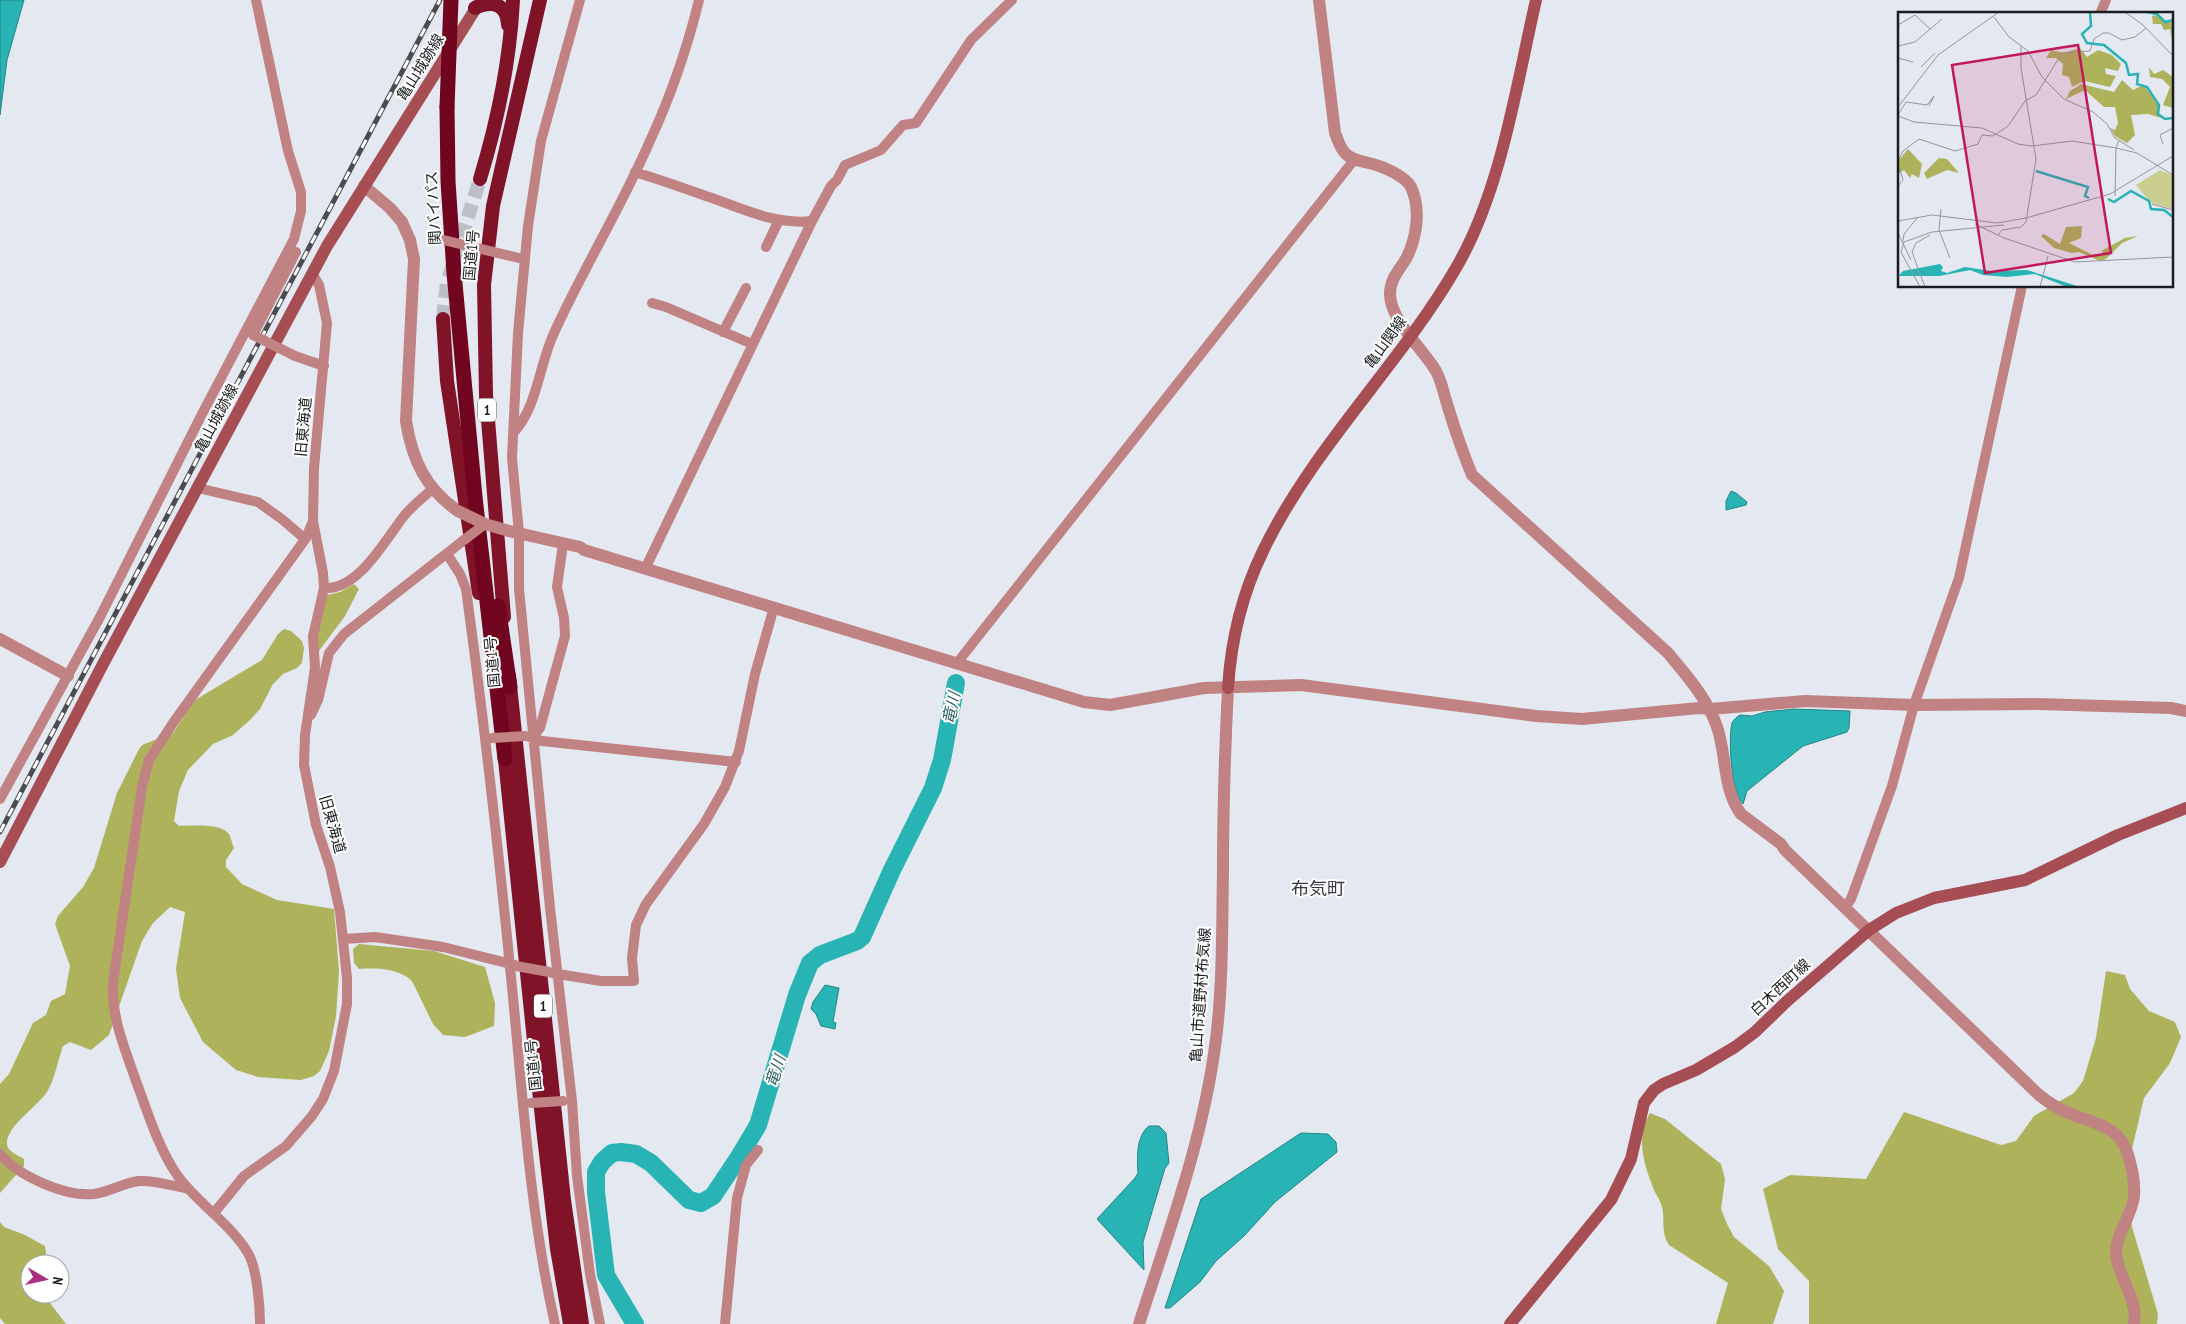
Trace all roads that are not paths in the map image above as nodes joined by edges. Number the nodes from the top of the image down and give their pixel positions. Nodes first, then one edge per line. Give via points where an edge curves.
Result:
1 (256, 0) edge
2 (451, 0) edge
3 (513, 0) edge
4 (533, 0) edge
5 (540, 0) edge
6 (580, 0) edge
7 (699, 0) edge
8 (1012, 0) edge
9 (1320, 0) edge
10 (1536, 0) edge
11 (2106, 0) edge
12 (478, 4) edge
13 (2101, 12) edge
14 (502, 93) junction
15 (508, 134) junction
16 (1354, 160) junction
17 (635, 172) junction
18 (480, 178) tunnel mouth
19 (364, 186) junction
20 (779, 220) junction
21 (812, 220) junction
22 (298, 226) junction
23 (435, 238) dead end
24 (766, 247) dead end
25 (521, 259) junction
26 (312, 274) junction
27 (746, 288) dead end
28 (2022, 288) edge
29 (652, 303) dead end
30 (443, 319) tunnel mouth
31 (723, 332) junction
32 (1411, 335) junction
33 (752, 344) junction
34 (324, 366) junction
35 (469, 414) junction
36 (515, 431) junction
37 (198, 488) junction
38 (432, 489) junction
39 (313, 521) junction
40 (485, 524) junction
41 (514, 532) junction
42 (305, 540) junction
43 (563, 544) junction
44 (447, 554) junction
45 (645, 568) junction
46 (324, 588) junction
47 (774, 607) junction
48 (0, 639) edge
49 (957, 663) junction
50 (68, 676) junction
51 (510, 687) junction
52 (1228, 688) junction
53 (1914, 706) junction
54 (1710, 709) junction
55 (2186, 711) edge
56 (308, 720) junction
57 (529, 737) junction
58 (489, 739) junction
59 (505, 759) junction
60 (736, 762) junction
61 (0, 799) edge
62 (2186, 808) edge
63 (0, 862) edge
64 (1846, 906) junction
65 (1869, 930) junction
66 (343, 939) junction
67 (513, 965) junction
68 (553, 973) junction
69 (568, 1101) junction
70 (527, 1104) junction
71 (758, 1150) dead end
72 (0, 1154) edge
73 (189, 1189) junction
74 (214, 1213) junction
75 (260, 1324) edge
76 (555, 1324) edge
77 (570, 1324) edge
78 (582, 1324) edge
79 (600, 1324) edge
80 (725, 1324) edge
81 (1139, 1324) edge
82 (1510, 1324) edge
83 (2134, 1324) edge

1 - 22 street via 288,151 301,192
2 - 35 highway, 関バイパス / 1, bridge via 447,107 451,235
3 - 14 highway
4 - 15 highway
5 - 15 highway, 国道1号 / 1
6 - 25 street via 542,141
7 - 17 street via 670,94
8 - 21 street via 971,40 916,123 903,125 881,150 844,165
9 - 16 street via 1335,133 1344,152
10 - 32 main road, 亀山関線 via 1486,204 1456,268
11 - 13 street
12 - 14 highway via 492,2 506,12 508,28
12 - 19 main road, 亀山城跡線
14 - 18 highway
15 - 51 highway, 国道1号 / 1 via 488,232 483,309 487,405
16 - 32 street via 1374,164 1402,178 1410,186 1417,214 1415,238 1394,275 1390,295 1391,304
16 - 49 street
17 - 20 street via 754,215
17 - 36 street via 553,335 533,397
19 - 26 main road, 亀山城跡線
19 - 38 street via 402,222 410,240 414,275 406,421 417,462
20 - 21 street via 795,223
20 - 24 street
21 - 33 street
22 - 34 street, bridge via 296,252 253,335
22 - 50 street
23 - 25 street, bridge
25 - 36 street
26 - 34 street, 旧東海道 via 319,285 327,323
26 - 37 main road, 亀山城跡線
27 - 31 street
28 - 53 street via 1959,578
29 - 31 street
30 - 59 highway, 国道1号 / 1 via 447,381
31 - 33 street
32 - 52 main road, 亀山関線 via 1335,436 1289,504 1263,551 1235,633
32 - 54 street via 1435,370 1472,475 1668,653
33 - 45 street
34 - 39 street, 旧東海道 via 314,468
35 - 51 highway, 1
35 - 59 highway, 1 via 476,506
36 - 41 street via 512,458
37 - 42 street via 258,502
37 - 63 main road, 亀山城跡線
38 - 40 street, bridge via 458,511
38 - 46 street via 406,514 375,556 352,578 333,589
39 - 42 street
39 - 46 street, 旧東海道
40 - 41 street, bridge
40 - 44 street, bridge
41 - 43 street
41 - 57 street
42 - 73 street via 168,730 149,760 142,787 112,982 114,1014 165,1156
43 - 45 street
43 - 57 street via 557,587 565,636 540,728
44 - 56 street via 335,644 329,653 318,700
44 - 58 street via 466,589
45 - 47 street
46 - 56 street, 旧東海道 via 313,636 315,668
47 - 49 street
47 - 60 street via 755,674
48 - 50 street
49 - 52 street via 1099,705 1204,688
50 - 61 street
51 - 78 highway, 国道1号 / 1 via 564,1200
52 - 54 street via 1302,685 1536,716 1582,719
52 - 81 street, 亀山市道野村布気線 via 1222,966 1216,1040 1204,1107 1183,1186
53 - 54 street via 1805,701
53 - 55 street via 2038,704
53 - 64 street via 1892,786
54 - 64 street via 1736,807 1781,844
56 - 66 street, 旧東海道 via 304,745 306,781 337,897
57 - 58 street, bridge
57 - 60 street via 542,742
57 - 68 street
58 - 67 street
59 - 77 highway, 国道1号 / 1 via 544,1137 557,1249
60 - 68 street via 713,809 639,918 633,942 634,981 601,981
62 - 65 main road, 白木西町線 via 2118,835 2025,880 1934,898 1910,906
64 - 65 street
65 - 82 main road, 白木西町線 via 1755,1032 1716,1060 1663,1084 1648,1095 1631,1159 1611,1200
65 - 83 street via 2039,1096 2068,1113 2105,1126 2122,1141 2132,1170 2134,1196 2119,1236 2116,1255 2133,1303
66 - 67 street via 375,937 443,947
66 - 74 street, 旧東海道 via 348,978 347,1004 337,1057 323,1099 286,1146 244,1176
67 - 68 street, bridge
67 - 70 street
68 - 69 street
69 - 70 street, bridge
69 - 79 street via 580,1211
70 - 76 street via 543,1271
71 - 80 street via 746,1165 739,1191
72 - 73 street via 31,1179 84,1194 136,1182
73 - 74 street
74 - 75 street via 250,1256

